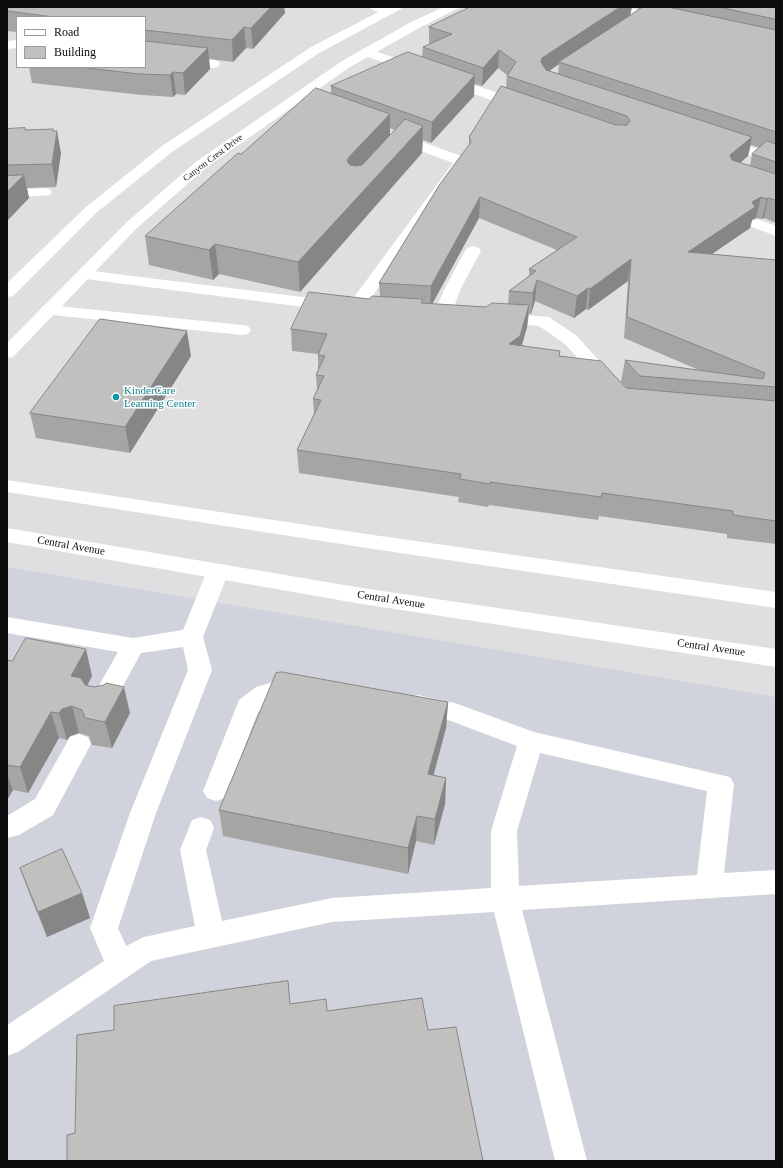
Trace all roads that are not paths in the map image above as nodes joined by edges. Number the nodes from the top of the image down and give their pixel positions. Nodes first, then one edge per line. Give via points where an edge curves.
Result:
1 (453, 7) edge
2 (612, 7) edge
3 (387, 8) edge
4 (644, 15) junction
5 (674, 22) edge
6 (631, 24) edge
7 (366, 52) junction
8 (146, 56) edge
9 (214, 64) dead end
10 (291, 102) junction
11 (307, 106) edge
12 (535, 111) edge
13 (380, 131) edge
14 (708, 137) edge
15 (402, 139) junction
16 (392, 150) edge
17 (776, 160) edge
18 (45, 192) dead end
19 (7, 194) edge
20 (757, 224) dead end
21 (776, 231) edge
22 (473, 251) dead end
23 (84, 274) junction
24 (7, 292) edge
25 (355, 308) junction
26 (49, 310) junction
27 (374, 311) edge
28 (459, 316) edge
29 (482, 317) edge
30 (242, 330) dead end
31 (7, 353) edge
32 (620, 394) edge
33 (7, 486) edge
34 (7, 535) edge
35 (218, 571) junction
36 (776, 600) edge
37 (7, 625) edge
38 (192, 637) junction
39 (133, 646) junction
40 (776, 658) edge
41 (317, 686) edge
42 (394, 700) edge
43 (101, 703) edge
44 (530, 741) junction
45 (79, 744) dead end
46 (216, 791) dead end
47 (7, 827) edge
48 (201, 828) dead end
49 (776, 882) edge
50 (709, 886) junction
51 (505, 899) junction
52 (211, 936) junction
53 (121, 966) junction
54 (7, 1042) edge
55 (571, 1161) edge

1 - 7 main road, Canyon Crest Drive
2 - 4 main road
3 - 24 main road via 315,50 167,149 92,210
4 - 5 main road
4 - 6 main road
7 - 10 main road, Canyon Crest Drive
7 - 12 main road
8 - 9 main road
10 - 11 main road
10 - 23 main road, Canyon Crest Drive via 202,164 132,225
13 - 15 main road
14 - 17 main road via 756,159
15 - 16 main road
15 - 25 main road via 462,161
18 - 19 main road
20 - 21 main road
22 - 28 main road via 453,288 434,314
23 - 25 main road
23 - 26 main road, Canyon Crest Drive
25 - 27 main road
26 - 30 main road
26 - 31 main road, Canyon Crest Drive
29 - 32 main road via 543,321 571,340
33 - 36 main road
34 - 35 main road, Central Avenue
35 - 38 main road
35 - 40 main road, Central Avenue via 362,596
37 - 39 main road
38 - 39 main road
38 - 53 main road via 200,670 143,813 104,928
39 - 43 main road
41 - 46 main road via 286,687 264,693 248,706
42 - 44 main road via 455,712
44 - 50 main road via 721,784
44 - 51 main road via 504,831
45 - 47 main road via 44,807 10,828
48 - 52 main road via 193,850
49 - 50 main road
50 - 51 main road
51 - 52 main road via 332,910
51 - 55 main road
52 - 53 main road via 144,950
53 - 54 main road

